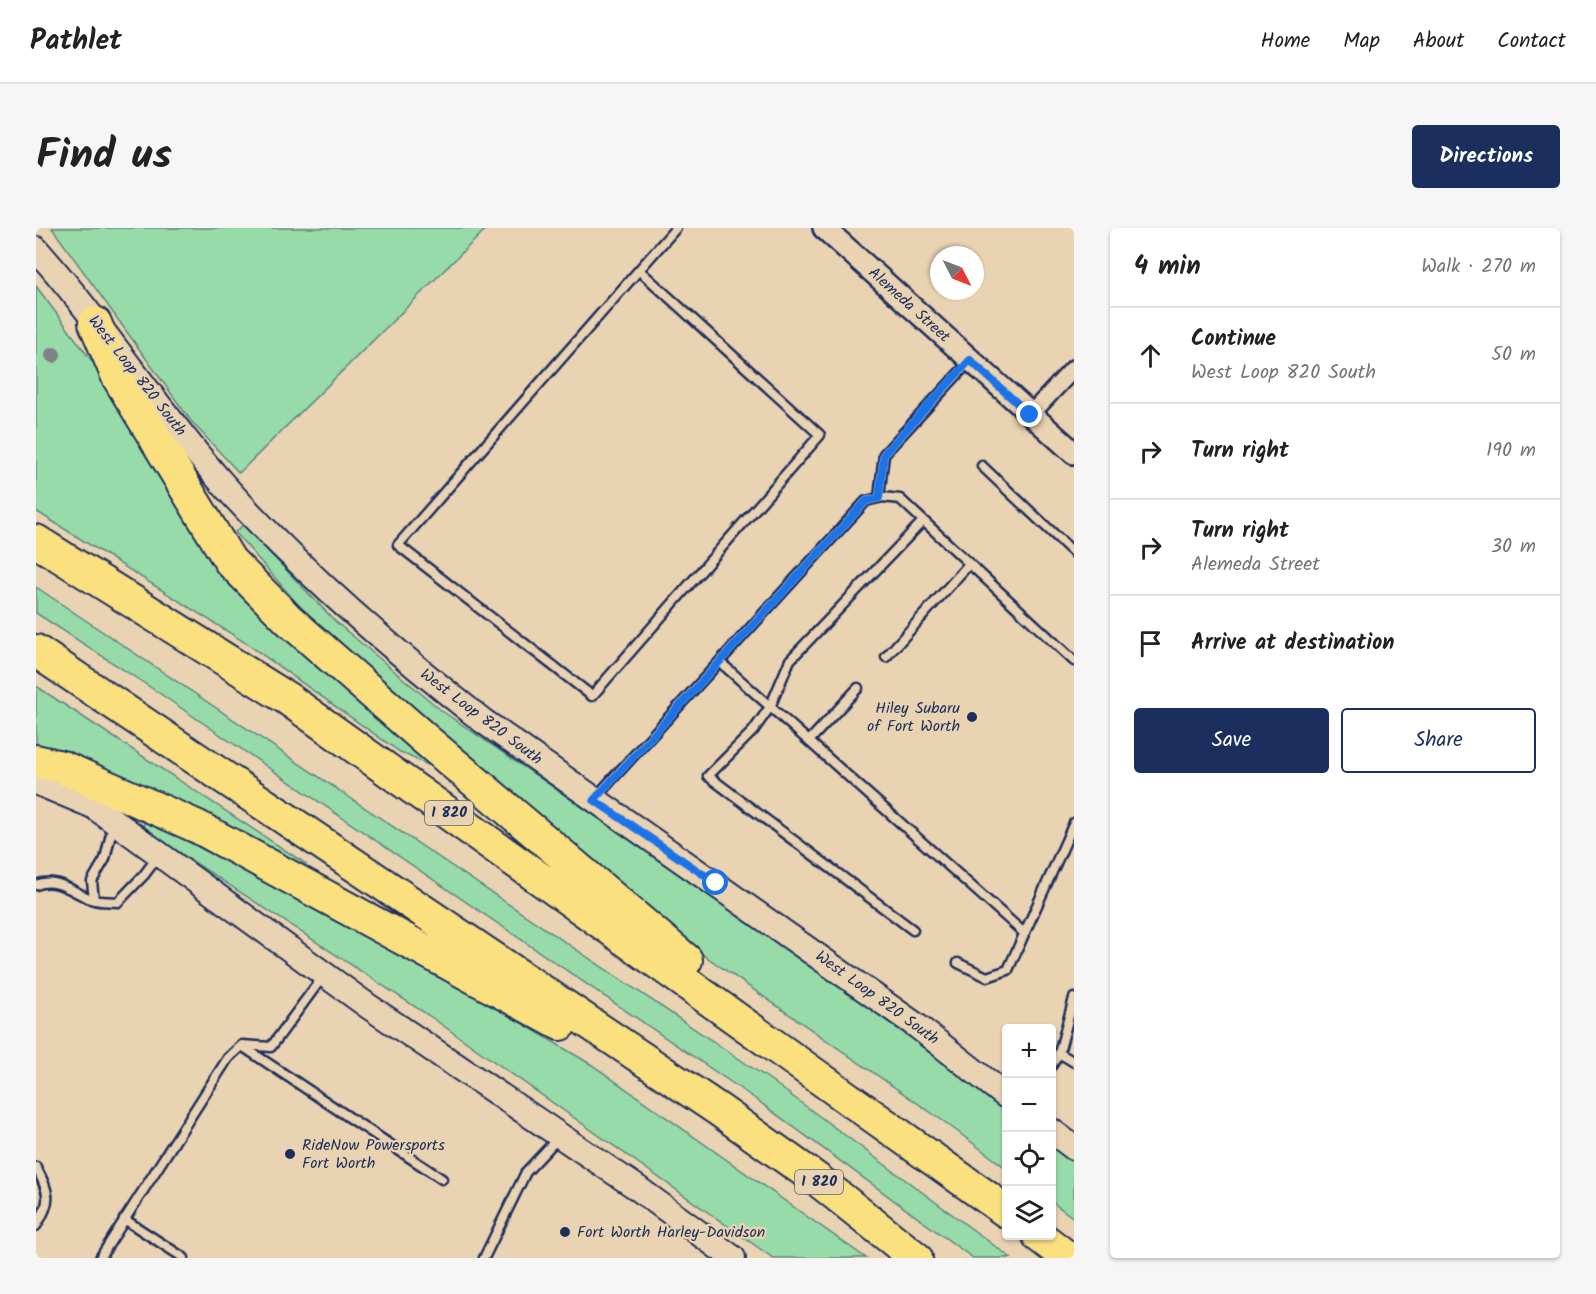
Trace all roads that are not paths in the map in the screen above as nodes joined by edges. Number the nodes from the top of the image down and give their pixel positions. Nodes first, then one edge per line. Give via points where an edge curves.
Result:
1 (676, 228) edge
2 (824, 228) edge
3 (36, 249) edge
4 (639, 270) junction
5 (95, 323) junction
6 (970, 360) junction
7 (1074, 368) edge
8 (1030, 415) junction
9 (1074, 453) edge
10 (982, 466) dead end
11 (879, 498) junction
12 (923, 521) junction
13 (36, 541) edge
14 (1074, 553) edge
15 (969, 564) junction
16 (36, 651) edge
17 (886, 657) dead end
18 (1074, 661) edge
19 (720, 662) junction
20 (858, 688) dead end
21 (770, 707) junction
22 (809, 741) junction
23 (36, 761) edge
24 (36, 782) edge
25 (594, 800) junction
26 (114, 821) junction
27 (1074, 823) edge
28 (159, 854) junction
29 (36, 885) edge
30 (94, 900) junction
31 (913, 930) dead end
32 (1024, 933) junction
33 (958, 963) dead end
34 (324, 974) junction
35 (1074, 998) edge
36 (242, 1045) junction
37 (1059, 1053) junction
38 (1056, 1058) edge
39 (1074, 1062) edge
40 (1002, 1093) edge
41 (852, 1100) junction
42 (719, 1110) junction
43 (1053, 1132) edge
44 (560, 1136) junction
45 (1074, 1148) edge
46 (36, 1167) edge
47 (442, 1179) dead end
48 (1002, 1208) edge
49 (124, 1219) junction
50 (36, 1226) edge
51 (1044, 1240) edge
52 (100, 1258) edge
53 (184, 1258) edge
54 (484, 1258) edge
55 (733, 1258) edge
56 (916, 1258) edge
57 (1068, 1258) edge

1 - 4 lane
2 - 6 street, Alemeda Street
3 - 5 main road, West Loop 820 South
4 - 4 lane via 398,545 592,696 820,435
5 - 25 main road, West Loop 820 South via 222,482 341,602 483,722
5 - 41 highway via 118,377 230,561 289,620 426,740
6 - 8 street, Alemeda Street
6 - 11 lane via 884,454
7 - 8 street
8 - 9 street, Alemeda Street
10 - 14 lane
11 - 12 lane via 900,500
11 - 19 lane via 866,501
12 - 15 lane
12 - 21 lane via 790,660
13 - 41 highway, I 820 via 288,699
15 - 17 lane
15 - 18 lane
16 - 42 highway, I 820
19 - 21 lane
19 - 25 lane
20 - 22 lane
21 - 22 lane
21 - 31 lane via 753,731 708,776
22 - 32 lane
23 - 42 highway via 62,767 198,827
24 - 26 main road via 93,806
25 - 40 main road, West Loop 820 South via 907,1019
26 - 28 main road
26 - 30 lane via 105,859 92,881
27 - 32 lane
28 - 30 lane via 118,902
28 - 34 main road
29 - 30 lane via 44,881 73,888
32 - 33 lane via 1008,970 987,977
34 - 36 lane via 272,1047
34 - 44 main road
35 - 37 lane
36 - 47 lane
36 - 49 lane via 228,1058
37 - 38 lane
37 - 39 lane
41 - 48 highway, I 820
42 - 56 highway, I 820 via 819,1181
43 - 45 main road
44 - 54 lane via 526,1172
44 - 55 main road
46 - 50 lane via 47,1189 47,1209
49 - 52 lane
49 - 53 lane
51 - 57 highway

